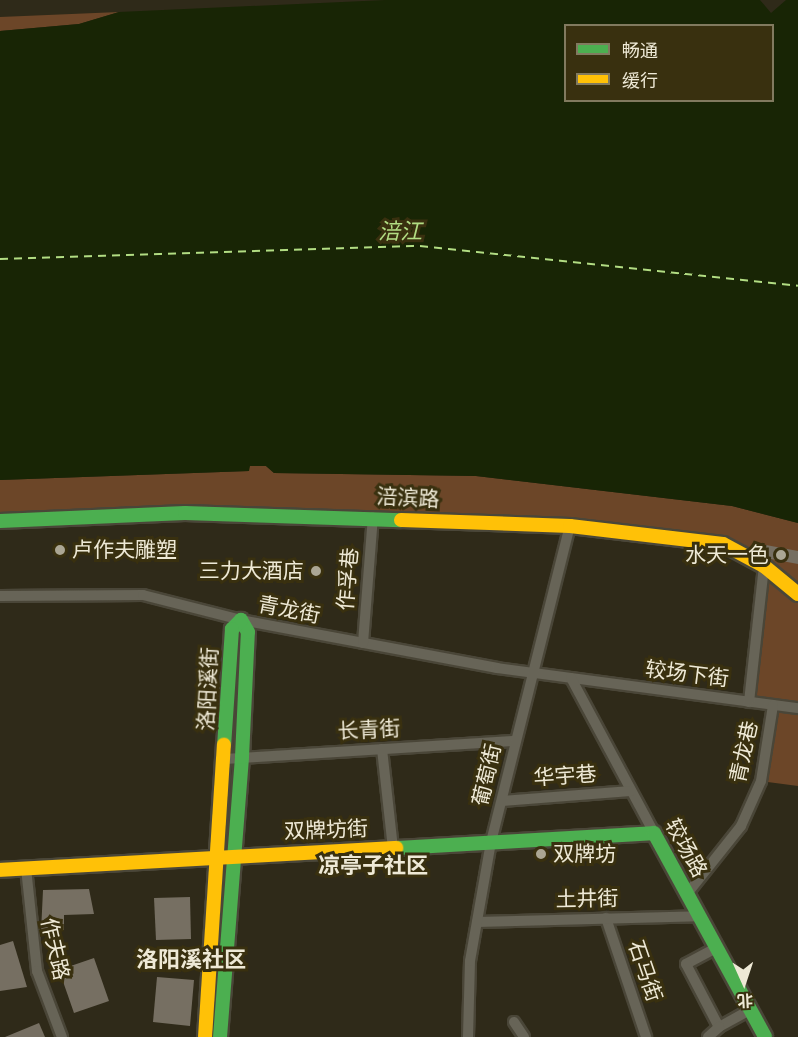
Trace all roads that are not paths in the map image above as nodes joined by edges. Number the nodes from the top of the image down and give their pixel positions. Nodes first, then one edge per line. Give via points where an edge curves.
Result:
1 (373, 517) junction
2 (0, 521) edge
3 (570, 526) junction
4 (764, 566) junction
5 (798, 594) edge
6 (0, 596) edge
7 (241, 621) junction
8 (363, 643) junction
9 (534, 674) junction
10 (571, 678) junction
11 (749, 702) junction
12 (773, 705) junction
13 (798, 708) edge
14 (515, 741) junction
15 (382, 749) junction
16 (242, 758) junction
17 (226, 759) junction
18 (631, 791) junction
19 (502, 801) junction
20 (654, 833) junction
21 (491, 842) junction
22 (393, 848) junction
23 (235, 854) junction
24 (220, 855) junction
25 (26, 868) junction
26 (0, 870) edge
27 (687, 894) junction
28 (699, 916) junction
29 (606, 918) junction
30 (477, 922) junction
31 (716, 948) junction
32 (750, 1010) junction
33 (514, 1022) dead end
34 (719, 1027) junction
35 (62, 1037) edge
36 (205, 1037) edge
37 (220, 1037) edge
38 (468, 1037) edge
39 (524, 1037) edge
40 (646, 1037) edge
41 (708, 1037) edge
42 (765, 1037) edge

1 - 2 street, 涪滨路 via 174,513
1 - 3 street, 涪滨路
1 - 8 street, 作孚巷
3 - 4 street, 涪滨路 via 723,544
3 - 9 street, 葡萄街
4 - 5 street, 涪滨路
4 - 11 street, 青龙巷
6 - 7 street, 青龙街 via 143,595
7 - 8 street, 青龙街
7 - 16 street, 洛阳溪街 via 248,632
7 - 17 street, 洛阳溪街 via 232,629
8 - 9 street, 青龙街
9 - 10 street, 青龙街
9 - 14 street, 葡萄街
10 - 11 street, 较场下街
10 - 18 street, 较场路
11 - 12 street, 较场下街
12 - 13 street, 较场下街
12 - 27 street, 青龙巷 via 761,782 741,826
14 - 15 street, 长青街
14 - 19 street, 葡萄街
15 - 16 street, 长青街
15 - 22 street
16 - 17 street, 长青街
16 - 23 street, 洛阳溪街
17 - 24 street, 洛阳溪街
18 - 19 street, 华宇巷
18 - 20 street, 较场路
19 - 21 street, 葡萄街
20 - 21 street, 双牌坊街
20 - 27 street, 较场路
21 - 22 street, 双牌坊街
21 - 30 street, 葡萄街
22 - 23 street, 双牌坊街
23 - 24 street, 双牌坊街
23 - 37 street, 洛阳溪街
24 - 25 street, 双牌坊街
24 - 36 street, 洛阳溪街
25 - 26 street, 双牌坊街
25 - 35 street, 作夫路 via 37,971
27 - 28 street, 较场路
28 - 29 street, 土井街
28 - 31 street, 较场路
29 - 30 street, 土井街
29 - 40 street, 石马街
30 - 38 street, 葡萄街 via 467,990
31 - 32 street, 较场路
31 - 34 street via 686,964
32 - 34 street
32 - 42 street, 较场路
33 - 39 street
34 - 41 street

